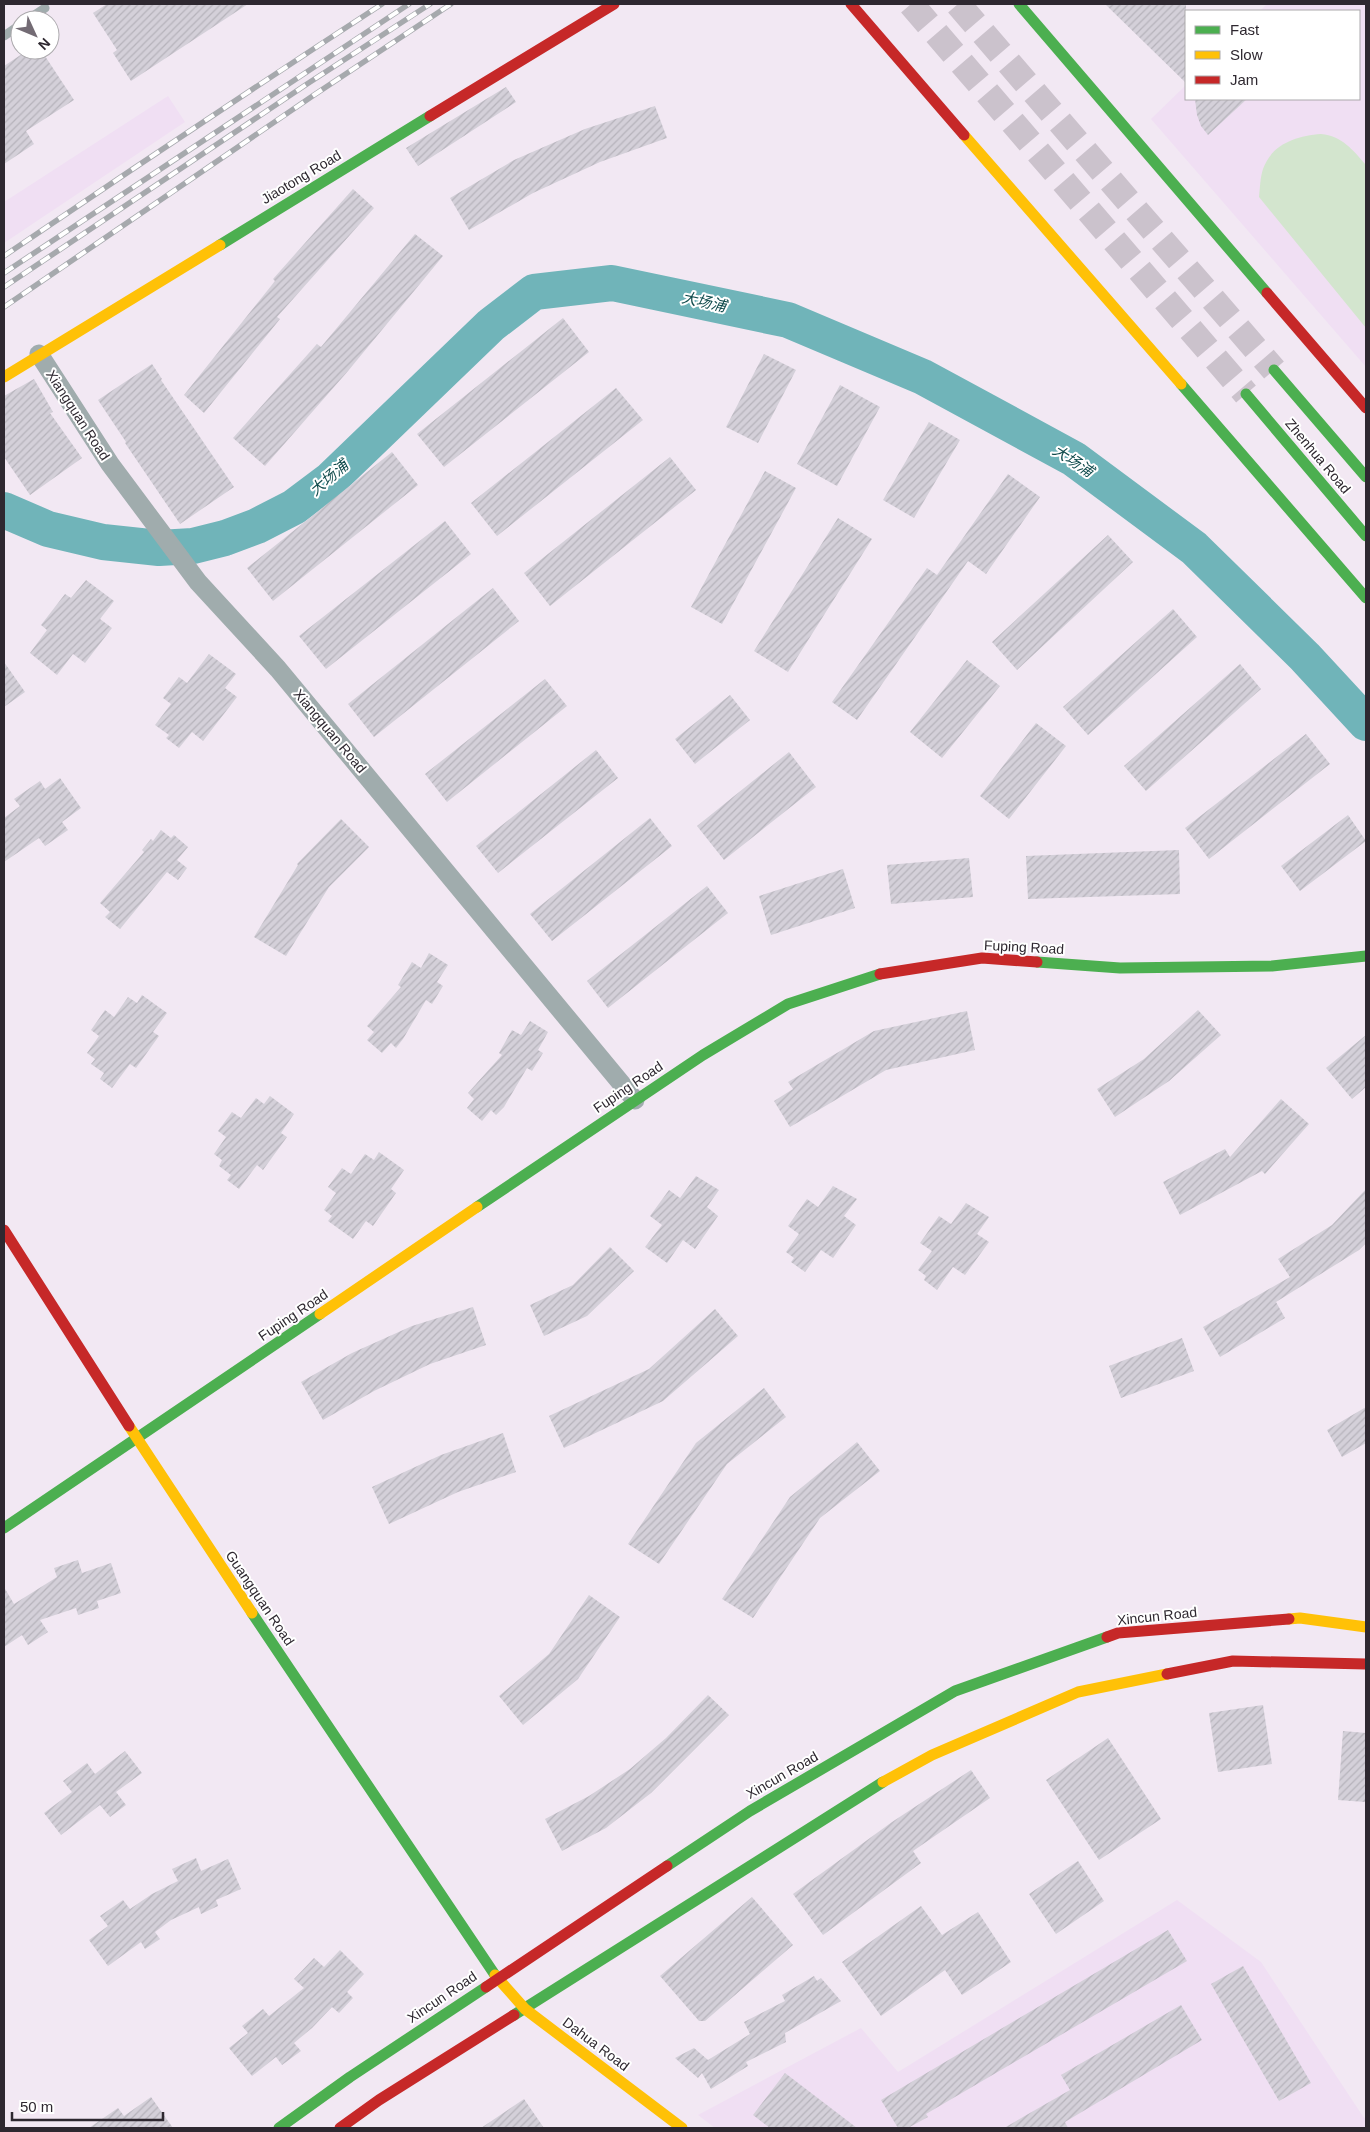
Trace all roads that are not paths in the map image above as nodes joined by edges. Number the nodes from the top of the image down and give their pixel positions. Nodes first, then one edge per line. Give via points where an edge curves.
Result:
1 (614, 4) edge
2 (851, 4) edge
3 (1019, 4) edge
4 (45, 8) dead end
5 (42, 10) edge
6 (39, 354) junction
7 (1274, 370) tunnel mouth
8 (4, 377) edge
9 (1246, 394) tunnel mouth
10 (1366, 408) edge
11 (1366, 477) edge
12 (1366, 536) edge
13 (1366, 598) edge
14 (1366, 956) edge
15 (635, 1100) junction
16 (4, 1230) edge
17 (137, 1439) junction
18 (4, 1528) edge
19 (1366, 1627) edge
20 (1366, 1664) edge
21 (497, 1978) junction
22 (525, 2009) junction
23 (279, 2128) edge
24 (340, 2128) edge
25 (682, 2128) edge

1 - 6 main road, Jiaotong Road
2 - 13 main road
3 - 10 main road
4 - 5 lane
6 - 8 main road, Jiaotong Road
6 - 15 street, Xiangquan Road via 86,429 182,561 278,669
7 - 11 main road, Zhenhua Road
9 - 12 main road, Zhenhua Road
14 - 15 main road, Fuping Road via 1272,966 1130,968 982,958 877,974 788,1004 702,1055
15 - 17 main road, Fuping Road
16 - 17 main road, Guangquan Road
17 - 18 main road, Fuping Road
17 - 21 main road, Guangquan Road
19 - 21 main road, Xincun Road via 1300,1618 1118,1633 955,1691 750,1811
20 - 22 main road via 1233,1661 1078,1692 932,1755 879,1784
21 - 22 main road, Dahua Road
21 - 23 main road, Xincun Road
22 - 24 main road
22 - 25 main road, Dahua Road

